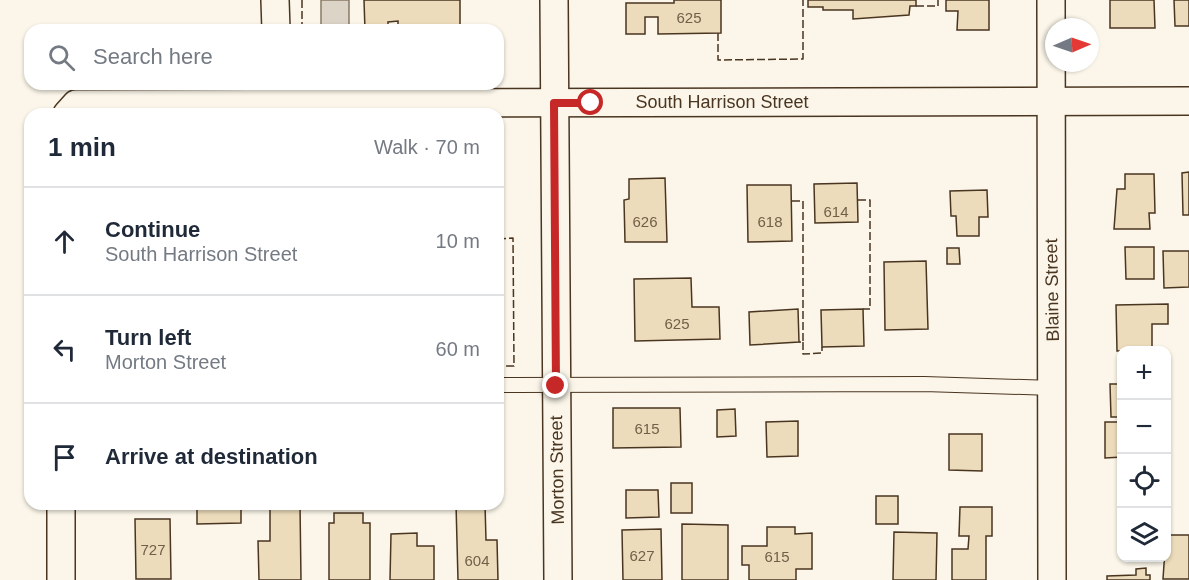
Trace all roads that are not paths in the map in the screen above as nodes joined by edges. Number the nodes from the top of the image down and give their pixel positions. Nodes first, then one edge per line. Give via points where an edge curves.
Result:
1 (275, 0) edge
2 (554, 0) edge
3 (1051, 0) edge
4 (276, 24) edge
5 (276, 94) edge
6 (1052, 100) junction
7 (1189, 101) edge
8 (554, 103) junction
9 (85, 108) edge
10 (504, 385) edge
11 (556, 386) junction
12 (1053, 388) junction
13 (61, 510) edge
14 (61, 580) edge
15 (558, 580) edge
16 (1052, 580) edge

1 - 4 street
2 - 8 street, Morton Street
3 - 6 street, Blaine Street
5 - 8 street, South Harrison Street
5 - 9 street, South Harrison Street
6 - 7 street, South Harrison Street
6 - 8 street, South Harrison Street
6 - 12 street, Blaine Street
8 - 11 street, Morton Street
10 - 11 lane
11 - 12 lane via 924,384
11 - 15 street, Morton Street
12 - 16 street, Blaine Street
13 - 14 street

